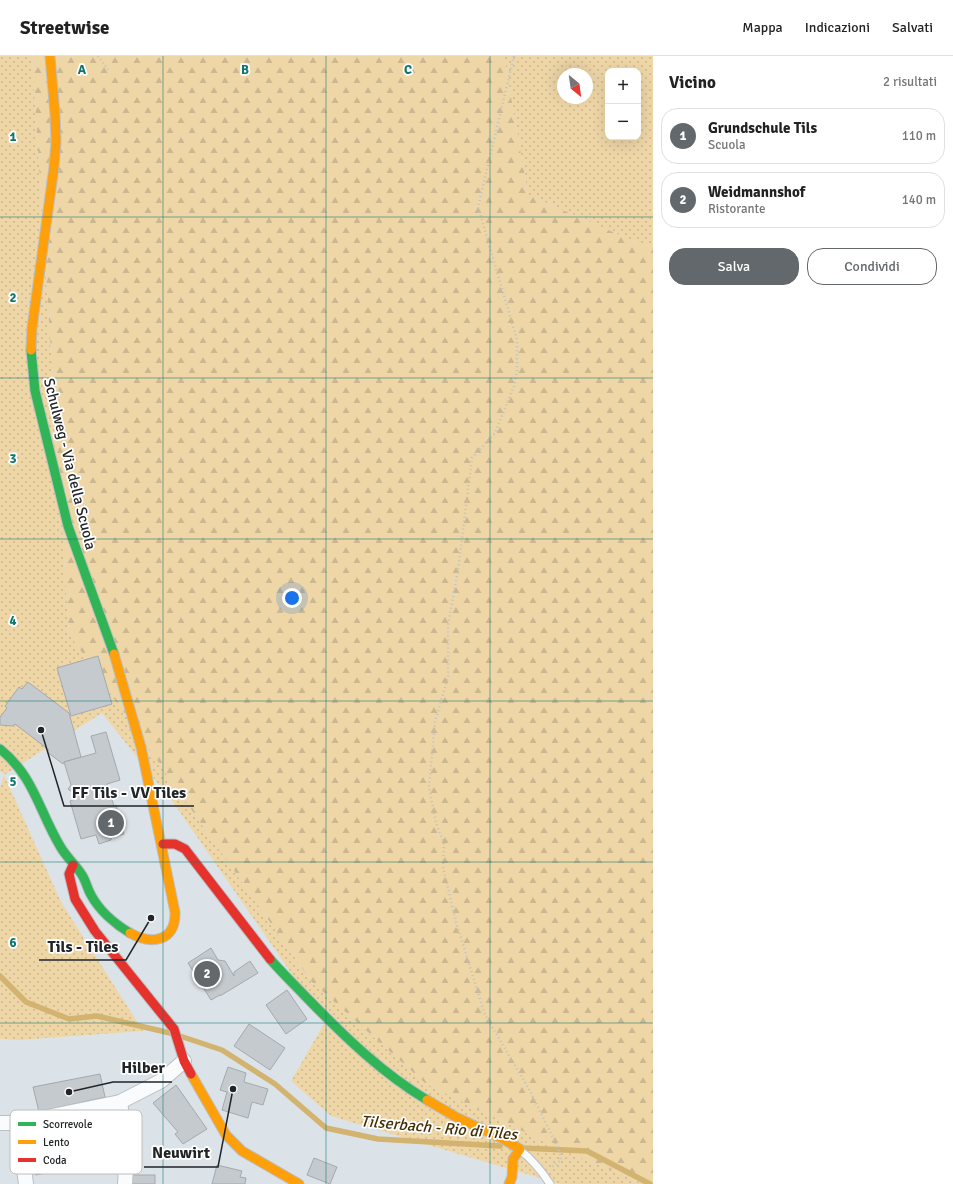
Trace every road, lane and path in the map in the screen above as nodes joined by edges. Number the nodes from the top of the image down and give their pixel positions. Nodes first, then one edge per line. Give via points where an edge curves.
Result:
1 (50, 56) edge
2 (98, 56) edge
3 (514, 56) edge
4 (110, 72) dead end
5 (0, 749) edge
6 (163, 844) junction
7 (73, 865) junction
8 (184, 1061) junction
9 (120, 1102) junction
10 (81, 1110) edge
11 (121, 1110) edge
12 (520, 1150) junction
13 (539, 1168) junction
14 (25, 1174) edge
15 (126, 1174) edge
16 (26, 1184) edge
17 (125, 1184) edge
18 (299, 1184) edge
19 (509, 1184) edge
20 (550, 1184) edge

1 - 6 street, Schulweg - Via della Scuola via 56,142 32,328 31,357 35,391 68,526 108,635 126,693
2 - 4 path
3 - 13 path via 478,207 517,340 517,371 514,386 495,433 472,458 458,570 448,625 448,676 435,722 428,787 436,823 444,843 443,867 456,922 485,1015 529,1089 559,1150 561,1160 554,1166
5 - 7 street, Schulweg - Via della Scuola via 16,762 27,778 60,845
6 - 7 street, Schulweg - Via della Scuola via 177,919 171,933 161,939 149,940 134,935 116,922 100,908 82,875
6 - 12 street via 170,843 186,849 271,960 342,1034 375,1063 412,1091
7 - 8 street via 69,874 76,899 95,931 174,1029
8 - 9 street via 161,1081
8 - 18 street via 226,1135 242,1151
9 - 10 street
9 - 11 street
12 - 13 lane via 532,1158
12 - 19 street via 513,1159
13 - 20 lane
14 - 16 street
15 - 17 street

